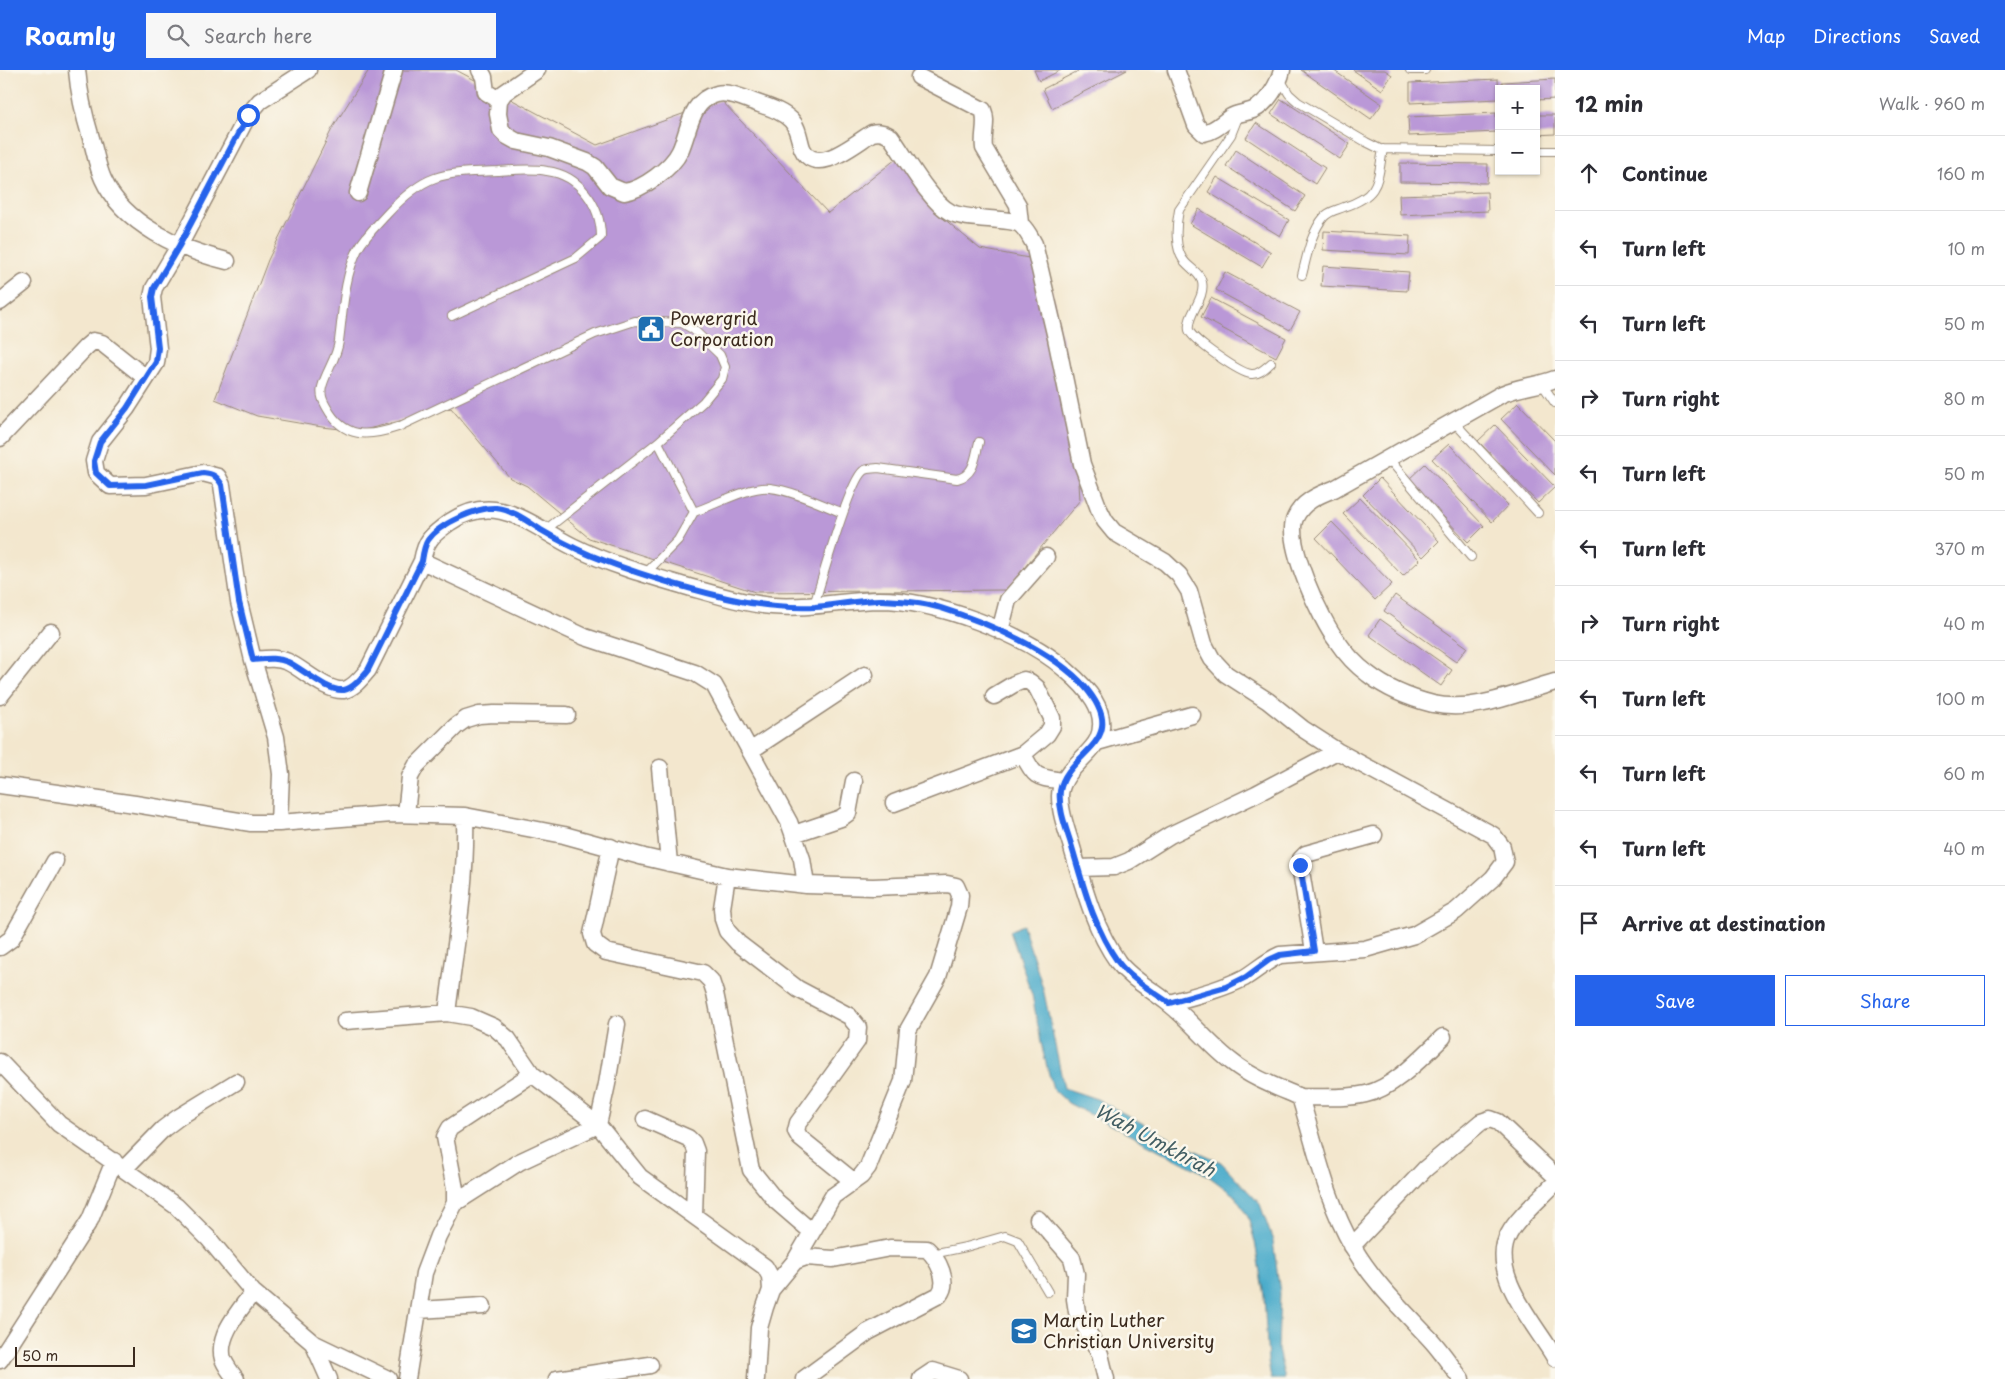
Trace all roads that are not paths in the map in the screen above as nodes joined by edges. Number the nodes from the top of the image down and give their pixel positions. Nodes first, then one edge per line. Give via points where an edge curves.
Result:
1 (77, 70) edge
2 (308, 70) edge
3 (394, 70) edge
4 (480, 70) edge
5 (537, 70) edge
6 (1176, 70) edge
7 (1410, 70) edge
8 (1426, 70) edge
9 (1281, 74) edge
10 (918, 77) dead end
11 (499, 100) junction
12 (1240, 113) junction
13 (1383, 149) junction
14 (1495, 151) edge
15 (1540, 151) edge
16 (1555, 151) edge
17 (358, 193) dead end
18 (1020, 223) junction
19 (179, 246) junction
20 (227, 261) dead end
21 (1302, 275) dead end
22 (24, 283) dead end
23 (0, 302) edge
24 (452, 316) dead end
25 (1271, 363) dead end
26 (146, 378) junction
27 (1548, 382) edge
28 (1555, 403) edge
29 (1454, 422) junction
30 (0, 438) edge
31 (658, 442) junction
32 (979, 442) dead end
33 (1388, 458) junction
34 (694, 512) junction
35 (844, 513) junction
36 (1538, 514) dead end
37 (544, 531) junction
38 (1046, 557) dead end
39 (1471, 557) dead end
40 (422, 561) junction
41 (644, 574) junction
42 (813, 607) junction
43 (1000, 631) junction
44 (52, 632) dead end
45 (253, 660) junction
46 (865, 675) dead end
47 (1555, 682) edge
48 (0, 696) edge
49 (994, 696) dead end
50 (567, 715) dead end
51 (1192, 715) dead end
52 (1097, 742) junction
53 (750, 751) junction
54 (1337, 751) junction
55 (1022, 754) junction
56 (660, 768) dead end
57 (854, 781) dead end
58 (1064, 781) junction
59 (0, 785) edge
60 (894, 803) dead end
61 (406, 814) junction
62 (465, 816) junction
63 (279, 824) junction
64 (794, 834) junction
65 (1374, 835) dead end
66 (611, 848) junction
67 (55, 861) dead end
68 (669, 863) junction
69 (1078, 868) junction
70 (727, 876) junction
71 (806, 884) junction
72 (0, 947) edge
73 (1314, 951) junction
74 (1169, 1003) junction
75 (447, 1013) junction
76 (345, 1021) dead end
77 (617, 1024) dead end
78 (1443, 1037) dead end
79 (0, 1062) edge
80 (532, 1074) junction
81 (236, 1082) dead end
82 (1300, 1097) junction
83 (645, 1119) dead end
84 (598, 1125) junction
85 (119, 1165) junction
86 (1555, 1176) edge
87 (853, 1181) junction
88 (1555, 1183) edge
89 (455, 1203) junction
90 (694, 1215) junction
91 (1038, 1220) dead end
92 (812, 1232) junction
93 (1352, 1246) junction
94 (932, 1254) junction
95 (794, 1261) junction
96 (771, 1290) junction
97 (253, 1292) junction
98 (1048, 1292) dead end
99 (483, 1306) dead end
100 (418, 1310) junction
101 (313, 1343) junction
102 (1555, 1358) edge
103 (0, 1359) edge
104 (650, 1365) dead end
105 (236, 1379) edge
106 (328, 1379) edge
107 (388, 1379) edge
108 (407, 1379) edge
109 (557, 1379) edge
110 (756, 1379) edge
111 (804, 1379) edge
112 (921, 1379) edge
113 (959, 1379) edge
114 (1106, 1379) edge
115 (1461, 1379) edge

1 - 19 street via 81,103 102,178 117,202 133,217
2 - 19 street via 260,101 248,115
3 - 17 street
4 - 11 street via 486,92
5 - 11 street
6 - 12 street via 1200,131 1208,132
7 - 8 lane
9 - 12 street via 1260,105
9 - 13 lane via 1289,94 1298,102
10 - 18 street via 983,110 986,119 984,148 1018,205
11 - 18 street via 501,130 508,136 587,162 610,186 624,192 639,188 662,172 679,152 694,110 702,101 720,93 780,112 793,121 802,148 812,160 820,162 872,134 886,133 938,204 963,217
12 - 25 lane via 1231,135 1179,210 1178,245 1184,261 1202,282 1202,293 1190,320 1194,338 1247,373 1258,373
13 - 14 lane
13 - 21 lane via 1374,190 1358,202 1324,216 1311,243
15 - 16 lane
18 - 54 street via 1034,244 1082,464 1106,521 1114,532 1165,562 1179,575 1189,591 1204,644 1226,674
19 - 20 street
19 - 26 street via 154,288 152,297 158,348 156,362
22 - 23 street
24 - 31 lane via 576,258 593,246 601,237 601,223 594,202 577,183 558,172 537,169 443,175 412,189 367,235 358,249 344,297 338,350 321,388 322,399 340,426 353,432 382,432 595,334 636,321 682,323 720,355 724,373 703,402
26 - 30 street via 102,343 94,341
26 - 45 street via 100,442 94,461 96,473 110,486 122,487 203,473 218,477 222,485 239,602
27 - 28 lane
27 - 29 street via 1518,387
29 - 33 street
29 - 36 lane
31 - 34 lane
31 - 37 lane
32 - 35 lane via 971,471 964,478 878,468 863,472
33 - 39 lane
33 - 47 street via 1312,499 1294,520 1298,561 1336,640 1382,684 1402,695 1434,704 1483,704
34 - 35 lane via 748,492 770,488
34 - 41 lane via 678,540
35 - 42 lane
37 - 40 street via 518,515 496,508 481,510 458,518 429,538
37 - 41 street via 590,554
38 - 43 street via 1008,600
40 - 45 street via 368,670 356,684 344,690 331,688 287,662 272,658
40 - 53 street via 585,637 695,673 714,685
41 - 42 street via 728,598 772,606
42 - 43 street via 878,600 910,602 940,608
43 - 52 street via 1047,655 1083,685 1100,713 1102,727
44 - 48 street
45 - 63 street via 276,737 281,774
46 - 53 street
49 - 55 street via 1024,680 1030,682 1037,688 1052,718 1047,734
50 - 61 street via 494,714 466,719 416,766 409,783
51 - 52 street
52 - 58 street
53 - 64 street
54 - 69 street via 1170,834 1129,861 1114,867
54 - 73 street via 1493,835 1502,848 1505,862 1494,878 1456,911 1414,935 1365,949
55 - 58 street via 1031,772 1038,777
55 - 60 street
56 - 68 street
57 - 64 street via 848,813
58 - 69 street via 1060,792 1062,814
59 - 63 street via 229,820
61 - 62 street
61 - 63 street
62 - 66 street via 564,835
62 - 75 street via 461,914
64 - 71 street
65 - 73 street via 1306,854 1301,859
66 - 68 street
66 - 92 street via 592,934 596,944 606,952 703,973 711,981 751,1170 776,1202
67 - 72 street via 11,940
68 - 70 street
69 - 74 street via 1090,907 1119,963 1136,980
70 - 71 street
70 - 87 street via 722,908 727,931 798,989 849,1016 858,1027 857,1041 798,1123 796,1131 800,1138
71 - 87 street via 873,887 947,884 956,886 960,895 938,977 908,1030 906,1064 897,1099 868,1167
73 - 74 street via 1280,955 1226,987
74 - 82 street via 1234,1064
75 - 76 street
75 - 80 street via 471,1017 494,1027 508,1039
77 - 84 street
78 - 82 street via 1391,1082 1367,1094
79 - 85 street via 59,1124
80 - 84 street
80 - 89 street via 447,1132 445,1143
81 - 85 street via 178,1117
82 - 93 street via 1325,1187
83 - 90 street via 693,1143 696,1151
84 - 89 street via 519,1162
84 - 90 street via 640,1177
85 - 97 street via 193,1222
85 - 103 street via 90,1220
86 - 93 street via 1498,1122 1481,1122 1425,1169
87 - 92 street via 832,1196
88 - 102 street via 1509,1233 1503,1253 1508,1280
89 - 100 street via 424,1273
90 - 96 street via 765,1267 770,1276
91 - 114 street via 1072,1258 1077,1312 1100,1354
92 - 95 street
93 - 115 street via 1399,1309 1432,1341
94 - 95 street via 927,1250 890,1248 833,1259 806,1257
94 - 98 lane via 1011,1237 1018,1241
94 - 111 street via 945,1282 939,1295 868,1332
95 - 96 street
96 - 110 street via 759,1328
97 - 101 street
97 - 105 street via 224,1340 223,1358
99 - 100 street
100 - 108 street
101 - 106 street
101 - 107 street
104 - 109 street
112 - 113 street via 933,1371

